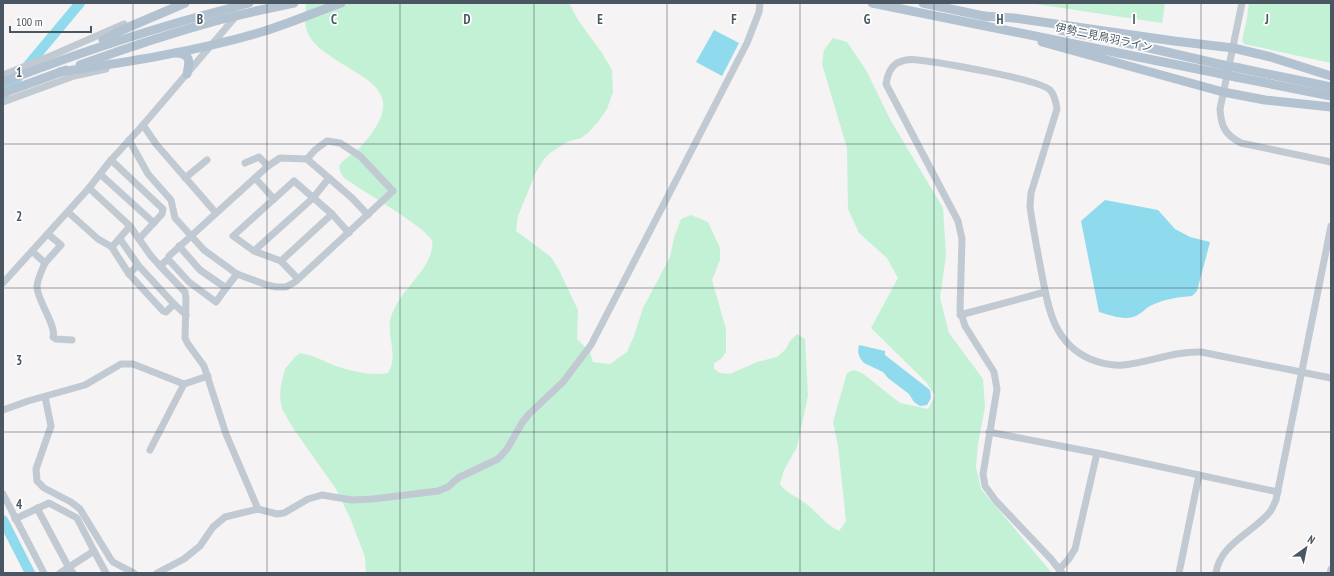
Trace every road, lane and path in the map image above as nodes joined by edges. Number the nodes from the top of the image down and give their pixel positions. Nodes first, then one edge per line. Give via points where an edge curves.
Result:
1 (174, 3) edge
2 (185, 3) edge
3 (249, 3) edge
4 (294, 3) edge
5 (340, 3) edge
6 (760, 3) edge
7 (872, 3) edge
8 (923, 3) edge
9 (1242, 3) edge
10 (983, 16) junction
11 (1020, 32) junction
12 (211, 46) junction
13 (1233, 48) junction
14 (174, 53) junction
15 (75, 55) junction
16 (121, 63) junction
17 (1222, 69) junction
18 (60, 72) junction
19 (1238, 72) junction
20 (187, 74) junction
21 (3, 75) edge
22 (1331, 76) edge
23 (3, 82) edge
24 (1331, 87) edge
25 (1223, 92) junction
26 (3, 93) edge
27 (1331, 96) edge
28 (3, 102) edge
29 (1331, 107) edge
30 (143, 125) junction
31 (130, 140) junction
32 (307, 159) junction
33 (111, 160) junction
34 (207, 160) dead end
35 (1331, 162) edge
36 (245, 163) dead end
37 (268, 166) junction
38 (100, 174) junction
39 (185, 178) junction
40 (255, 178) junction
41 (329, 178) junction
42 (89, 188) junction
43 (313, 198) junction
44 (274, 199) junction
45 (68, 212) junction
46 (216, 213) junction
47 (332, 214) junction
48 (368, 215) junction
49 (154, 223) junction
50 (130, 226) junction
51 (1331, 226) edge
52 (349, 233) junction
53 (48, 234) junction
54 (191, 235) junction
55 (120, 239) junction
56 (139, 239) junction
57 (179, 246) junction
58 (112, 247) junction
59 (32, 251) junction
60 (254, 251) junction
61 (168, 259) junction
62 (281, 261) junction
63 (45, 263) junction
64 (138, 265) junction
65 (160, 266) junction
66 (129, 274) junction
67 (237, 274) junction
68 (298, 279) junction
69 (3, 283) edge
70 (226, 288) junction
71 (1045, 292) junction
72 (174, 304) junction
73 (186, 315) junction
74 (960, 315) junction
75 (72, 340) dead end
76 (1302, 372) junction
77 (208, 376) junction
78 (1331, 378) edge
79 (184, 384) junction
80 (45, 397) junction
81 (3, 410) edge
82 (989, 432) junction
83 (150, 450) dead end
84 (1097, 454) junction
85 (1199, 475) junction
86 (1278, 492) junction
87 (3, 494) edge
88 (37, 508) junction
89 (258, 509) junction
90 (15, 519) junction
91 (100, 543) junction
92 (94, 550) junction
93 (1331, 569) edge
94 (71, 570) edge
95 (1060, 571) edge
96 (44, 573) edge
97 (60, 573) edge
98 (106, 573) edge
99 (134, 573) edge
100 (157, 573) edge
101 (1179, 573) edge
102 (1216, 573) edge
103 (1330, 573) edge

1 - 21 street
2 - 15 main road via 122,30
3 - 12 street
3 - 15 main road, bridge via 164,26
4 - 18 main road, bridge via 177,31
5 - 12 main road via 275,28
6 - 89 street via 759,12 746,43 596,336 564,382 522,423 502,456 438,491 373,500 352,500 322,495 308,499 284,513 277,514
7 - 11 main road, 伊勢二見鳥羽ライン
8 - 10 main road, 伊勢二見鳥羽ライン
9 - 13 street
10 - 13 main road
10 - 17 main road, 伊勢二見鳥羽ライン via 1132,44
11 - 17 main road, 伊勢二見鳥羽ライン
11 - 25 main road via 1044,43
12 - 14 main road
12 - 20 street
13 - 22 main road
13 - 25 street
14 - 16 main road
14 - 20 main road via 184,54 188,58
15 - 23 main road
16 - 18 main road
16 - 28 street via 74,76
17 - 19 main road, 伊勢二見鳥羽ライン, bridge
18 - 26 main road
19 - 24 main road, 伊勢二見鳥羽ライン
19 - 27 main road, 伊勢二見鳥羽ライン
20 - 30 street
25 - 29 main road via 1265,100
25 - 35 street via 1221,121 1233,139
30 - 31 street
30 - 39 street
31 - 33 street
31 - 54 street via 148,174 171,200 175,218
32 - 37 street via 280,158
32 - 41 street
32 - 48 street via 327,141 340,143 360,156 393,191
33 - 38 street
33 - 49 street via 163,209
34 - 39 street
36 - 37 street via 259,157
37 - 40 street
38 - 42 street
38 - 49 street
39 - 46 street
40 - 44 street
40 - 46 street
41 - 43 street
41 - 48 street
42 - 45 street
42 - 50 street
43 - 44 street via 294,181
43 - 47 street
43 - 60 street
44 - 60 street via 234,236
45 - 53 street
45 - 58 street via 98,239
46 - 54 street
47 - 52 street
47 - 62 street
48 - 52 street
49 - 56 street
50 - 55 street
50 - 56 street
51 - 76 street
52 - 68 street
53 - 59 street
53 - 63 street via 61,245
54 - 57 street
54 - 67 street via 204,250
55 - 58 street
55 - 64 street
56 - 65 street
57 - 61 street
57 - 70 street via 200,270
58 - 66 street
59 - 63 street
59 - 69 street
60 - 62 street
61 - 65 street
61 - 70 street via 189,282 216,302
62 - 68 street
63 - 75 street via 37,287 53,329 52,337
64 - 66 street
64 - 72 street
65 - 73 street via 185,292
66 - 72 street via 163,311 166,312
67 - 68 street via 276,288 286,287
67 - 70 street
71 - 74 street
71 - 74 street via 1030,207 1031,193 1057,110 1056,101 1050,90 1006,76 917,60 904,60 895,64 888,73 886,84 958,221 962,239
71 - 76 street via 1050,313 1061,335 1075,351 1101,363 1123,365 1170,354 1196,352
72 - 73 street
73 - 77 street via 185,338
74 - 82 street via 994,372 997,389
76 - 78 street
76 - 86 street
77 - 79 street
77 - 89 street via 226,434
79 - 80 street via 133,364 121,364 85,385
79 - 83 street
80 - 81 street
80 - 91 street via 51,426 36,469 37,481 44,488 80,509
82 - 84 street
82 - 95 street via 983,474 985,486
84 - 85 street
84 - 95 street via 1075,548
85 - 86 street
85 - 101 street
86 - 102 street via 1270,512 1240,536 1221,559
87 - 90 street
88 - 90 street
88 - 92 street via 49,503 77,518
88 - 94 street
89 - 100 street via 225,518 213,526 200,546 184,559
90 - 96 street
91 - 92 street
91 - 99 street via 113,562
92 - 94 street
92 - 98 street
93 - 103 street
94 - 97 street

